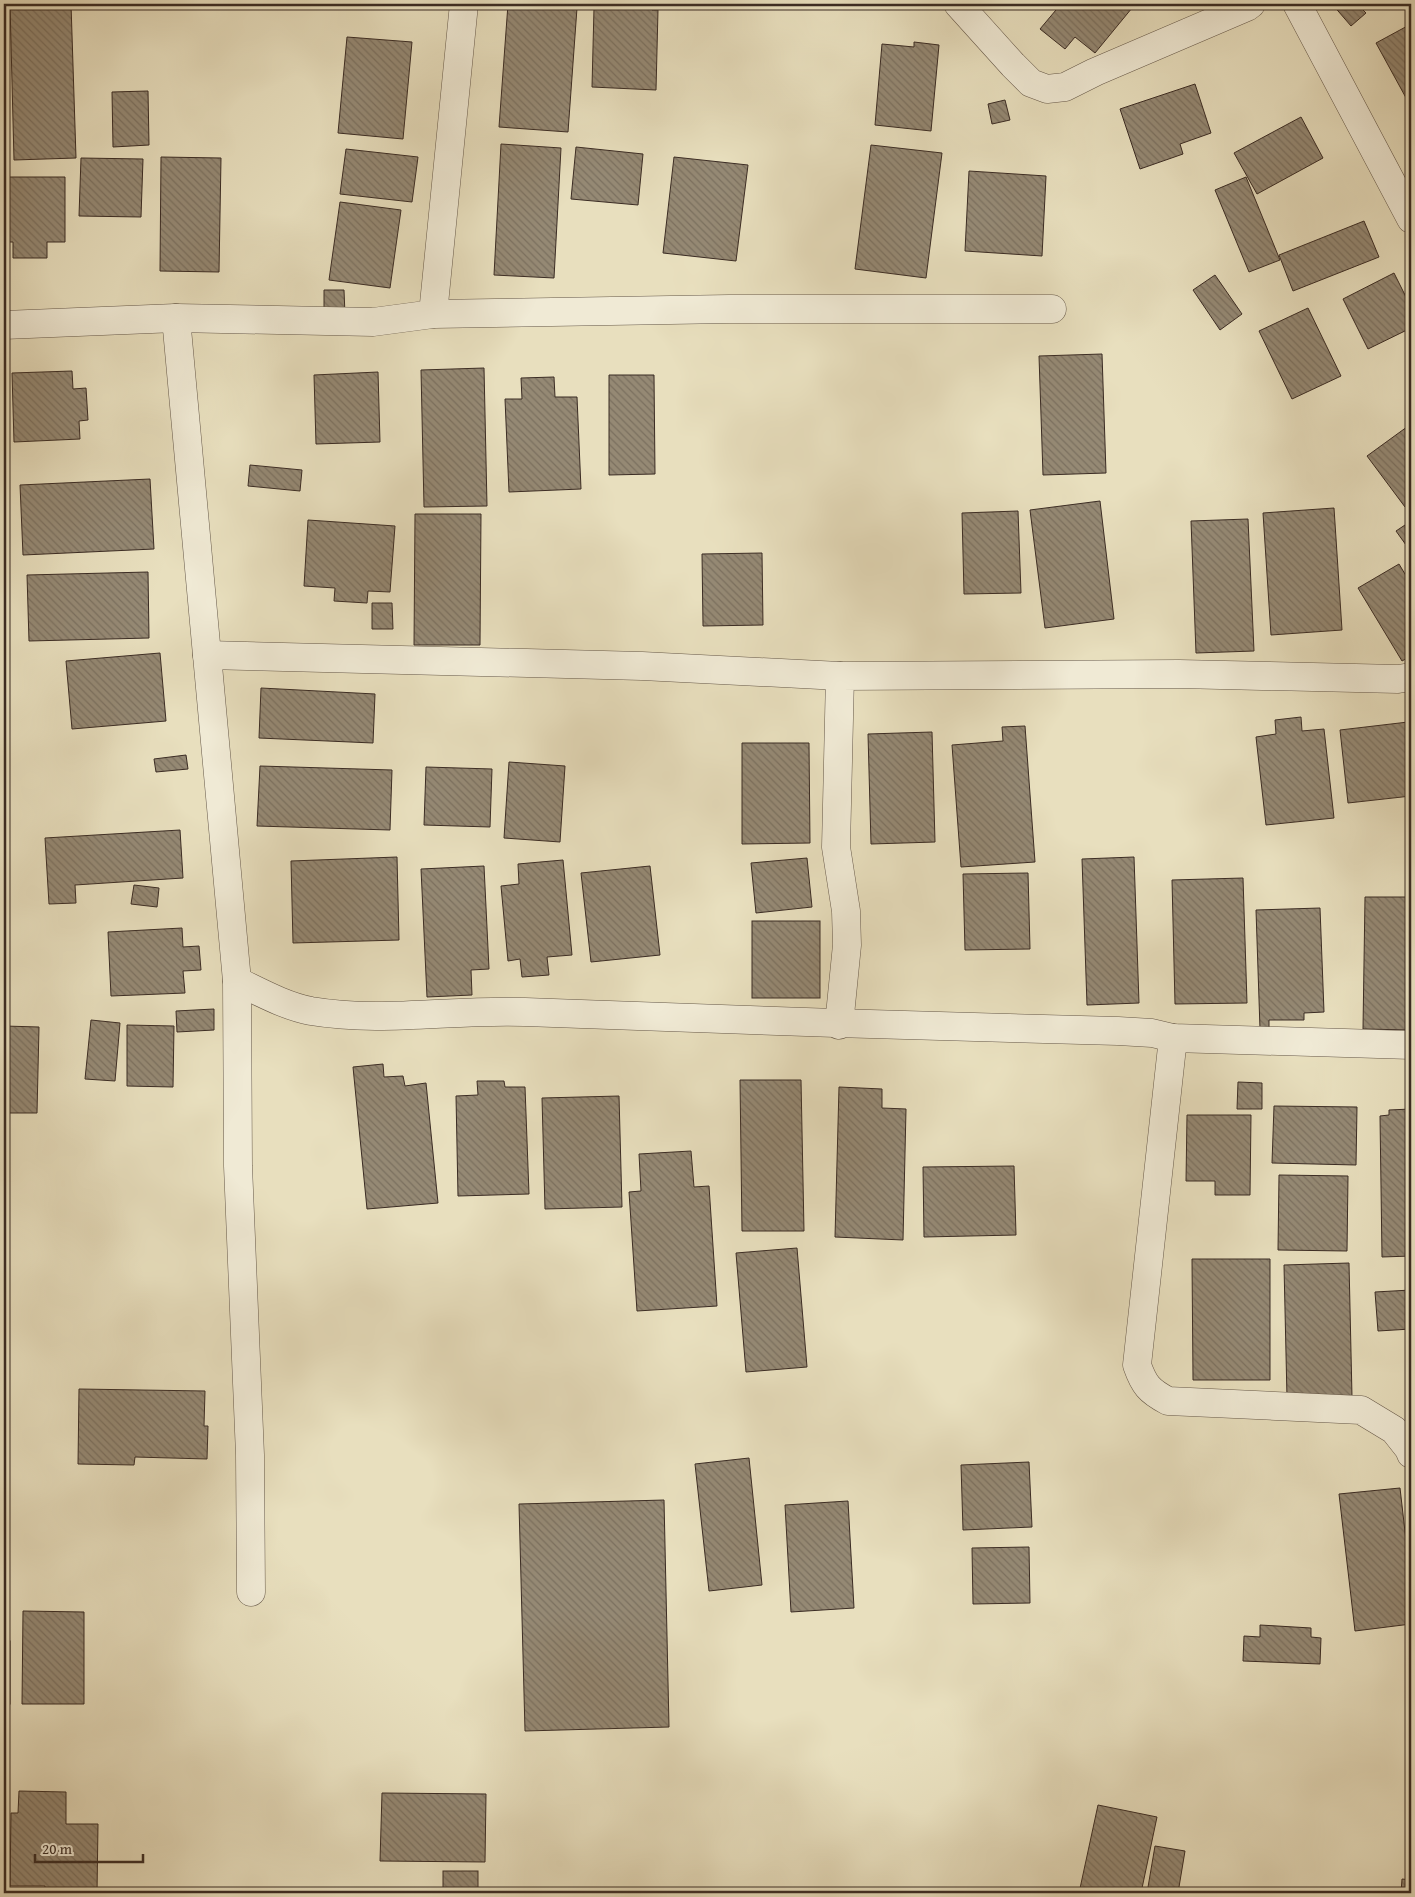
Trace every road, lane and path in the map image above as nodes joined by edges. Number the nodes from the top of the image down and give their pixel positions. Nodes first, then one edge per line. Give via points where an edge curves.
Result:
1 (464, 4) edge
2 (958, 4) edge
3 (1251, 4) edge
4 (1298, 4) edge
5 (1411, 218) edge
6 (1052, 309) dead end
7 (433, 314) junction
8 (176, 318) junction
9 (4, 325) edge
10 (207, 656) junction
11 (840, 676) junction
12 (1411, 677) edge
13 (237, 981) junction
14 (839, 1024) junction
15 (1173, 1038) junction
16 (1411, 1045) edge
17 (1411, 1454) edge
18 (251, 1592) dead end

1 - 7 street
2 - 3 street via 1013,65 1031,82 1047,89 1065,87
4 - 5 street
6 - 7 street via 729,309
7 - 8 street via 373,322
8 - 9 street
8 - 10 street
10 - 11 street via 642,666
10 - 13 street
11 - 12 street via 1179,674
11 - 14 street via 836,847 846,911 847,945
13 - 14 street via 264,995 309,1010 338,1014 370,1016 504,1011
13 - 18 street via 238,1166 250,1455
14 - 15 street via 1118,1031
15 - 16 street
15 - 17 street via 1137,1365 1143,1381 1153,1393 1168,1401 1362,1410 1394,1430

